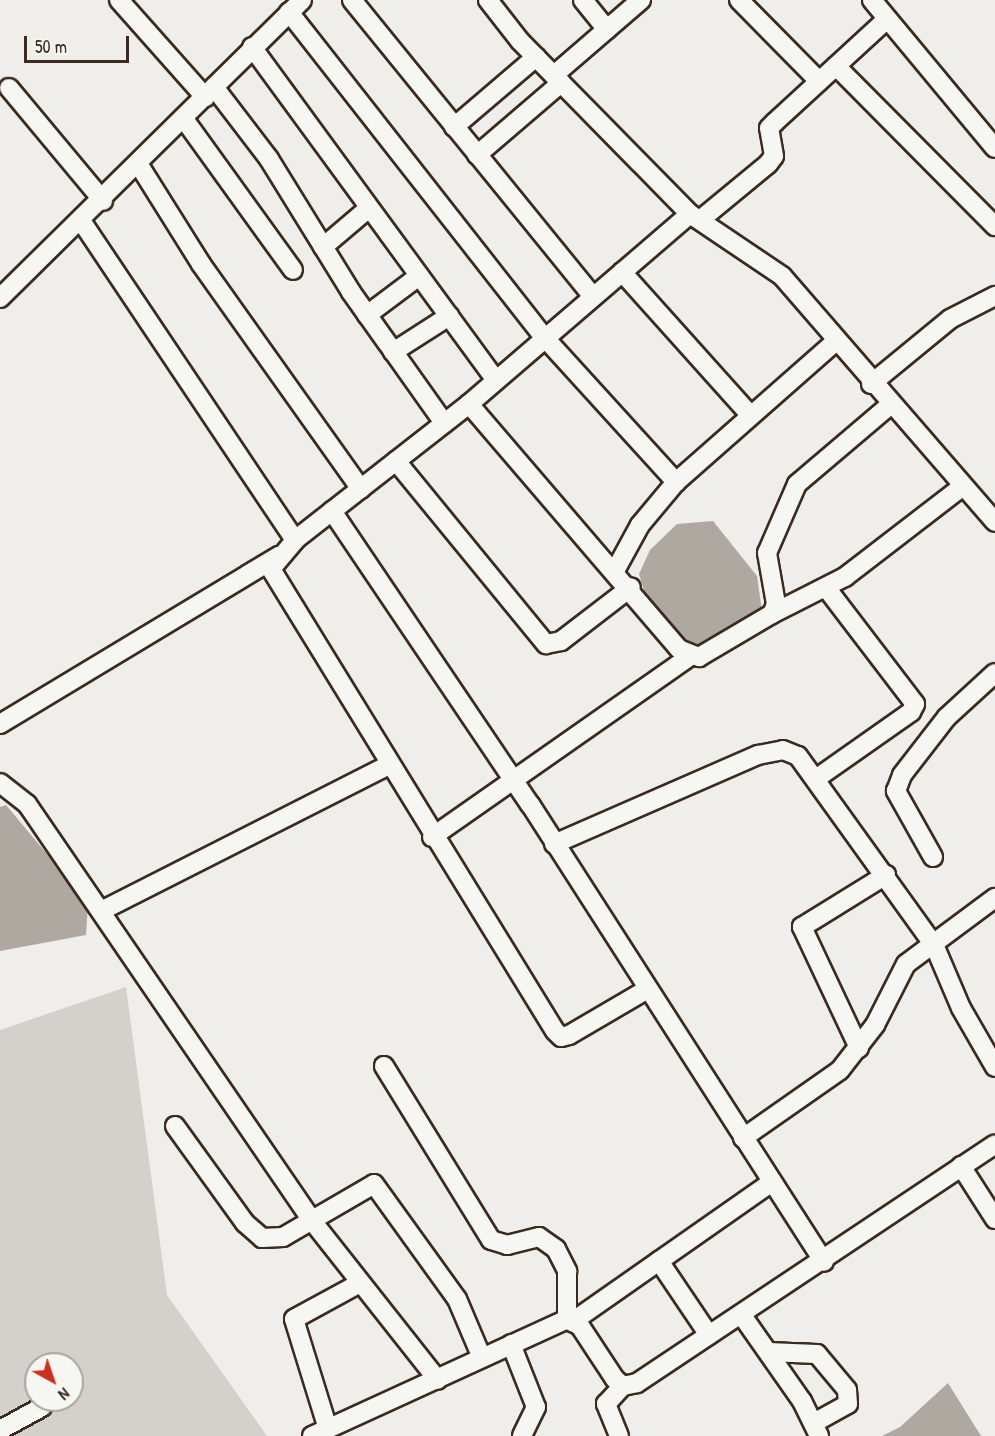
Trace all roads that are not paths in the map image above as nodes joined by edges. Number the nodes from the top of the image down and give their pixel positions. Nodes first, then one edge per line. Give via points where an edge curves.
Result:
1 (119, 0) edge
2 (352, 0) edge
3 (488, 0) edge
4 (583, 0) edge
5 (641, 0) edge
6 (739, 0) edge
7 (872, 0) edge
8 (295, 6) edge
9 (886, 20) junction
10 (607, 30) junction
11 (252, 47) junction
12 (536, 57) junction
13 (836, 66) junction
14 (558, 79) junction
15 (819, 81) junction
16 (9, 88) dead end
17 (203, 90) junction
18 (184, 119) junction
19 (454, 127) junction
20 (995, 148) edge
21 (477, 155) junction
22 (139, 165) junction
23 (103, 201) junction
24 (369, 208) junction
25 (695, 217) junction
26 (82, 222) junction
27 (995, 224) edge
28 (323, 248) junction
29 (293, 270) dead end
30 (622, 272) junction
31 (419, 276) junction
32 (995, 296) edge
33 (594, 297) junction
34 (0, 298) edge
35 (366, 315) junction
36 (449, 316) junction
37 (545, 338) junction
38 (836, 341) junction
39 (393, 352) junction
40 (496, 380) junction
41 (871, 384) junction
42 (469, 404) junction
43 (889, 406) junction
44 (751, 416) junction
45 (444, 423) junction
46 (396, 461) junction
47 (676, 482) junction
48 (962, 487) junction
49 (361, 489) junction
50 (332, 511) junction
51 (995, 522) edge
52 (295, 540) junction
53 (278, 556) junction
54 (616, 569) junction
55 (631, 587) junction
56 (827, 589) junction
57 (772, 614) junction
58 (689, 657) junction
59 (995, 673) edge
60 (0, 724) edge
61 (389, 765) junction
62 (817, 778) junction
63 (515, 781) junction
64 (1, 782) edge
65 (432, 837) junction
66 (554, 844) junction
67 (933, 857) dead end
68 (886, 875) junction
69 (995, 898) edge
70 (101, 912) junction
71 (935, 947) junction
72 (646, 990) junction
73 (859, 1048) junction
74 (384, 1066) dead end
75 (995, 1067) edge
76 (175, 1126) dead end
77 (743, 1138) junction
78 (995, 1144) edge
79 (961, 1166) junction
80 (772, 1182) junction
81 (995, 1220) edge
82 (313, 1222) junction
83 (659, 1261) junction
84 (824, 1262) junction
85 (360, 1283) junction
86 (741, 1314) junction
87 (570, 1320) junction
88 (709, 1335) junction
89 (511, 1344) junction
90 (768, 1352) junction
91 (482, 1358) junction
92 (438, 1380) junction
93 (623, 1386) junction
94 (33, 1412) edge
95 (0, 1430) edge
96 (817, 1430) edge
97 (320, 1432) edge
98 (522, 1436) edge
99 (619, 1436) edge

1 - 17 street
2 - 19 street
3 - 12 street
4 - 10 street
5 - 10 street
6 - 15 street
7 - 9 street
8 - 11 street
8 - 37 street
9 - 13 street
9 - 20 street
10 - 14 street
11 - 17 street
11 - 24 street
12 - 14 street
12 - 19 street
13 - 15 street
13 - 27 street
14 - 21 street
14 - 25 street
15 - 25 street via 769,128 775,148 768,164
16 - 23 street
17 - 18 street
17 - 28 street via 269,159
18 - 22 street
18 - 29 street
19 - 21 street
21 - 33 street
22 - 23 street
22 - 49 street via 201,264
23 - 26 street
24 - 28 street
24 - 31 street
25 - 30 street
25 - 38 street via 782,276
26 - 34 street
26 - 52 street
28 - 35 street
30 - 33 street
30 - 44 street
31 - 35 street
31 - 36 street
32 - 41 street via 950,319
33 - 37 street
35 - 39 street
36 - 39 street
36 - 40 street
37 - 40 street
37 - 47 street
38 - 41 street
38 - 44 street
39 - 45 street
40 - 42 street
41 - 43 street
42 - 45 street
42 - 54 street
43 - 48 street
43 - 57 street via 797,484 767,553 777,604
44 - 47 street
45 - 46 street
46 - 49 street
46 - 55 street via 546,644 561,641
47 - 54 street via 640,525
48 - 51 street
48 - 56 street
49 - 50 street
50 - 52 street
50 - 63 street
52 - 53 street
53 - 60 street
53 - 61 street via 271,569 274,580
54 - 55 street
55 - 58 street
56 - 57 street
56 - 62 street via 915,704 911,712
57 - 58 street via 717,651
58 - 63 street
59 - 67 street via 948,717 902,775 896,791
61 - 65 street
61 - 70 street
62 - 66 street via 790,753 758,755
62 - 68 street
63 - 65 street
63 - 66 street
64 - 70 street via 27,804
65 - 72 street via 561,1037
66 - 72 street
68 - 71 street
68 - 73 street via 802,927
69 - 71 street
70 - 82 street
71 - 73 street via 899,971
71 - 75 street via 961,1008
72 - 77 street
73 - 77 street via 827,1082
74 - 87 street via 491,1240 507,1245 539,1236 556,1249 567,1271
76 - 82 street via 254,1233 283,1237
77 - 80 street
78 - 79 street
79 - 81 street
79 - 84 street
80 - 83 street
80 - 84 street
82 - 85 street
82 - 91 street via 374,1184 457,1299
83 - 87 street
83 - 88 street
84 - 86 street
85 - 92 street
85 - 97 street via 294,1319
86 - 88 street
86 - 90 street
87 - 89 street
87 - 93 street
88 - 93 street via 637,1383
89 - 91 street
89 - 98 street via 537,1407
90 - 96 street
90 - 96 street via 817,1354 847,1390 848,1404
91 - 92 street
92 - 97 street
93 - 99 street via 606,1404
94 - 95 street

